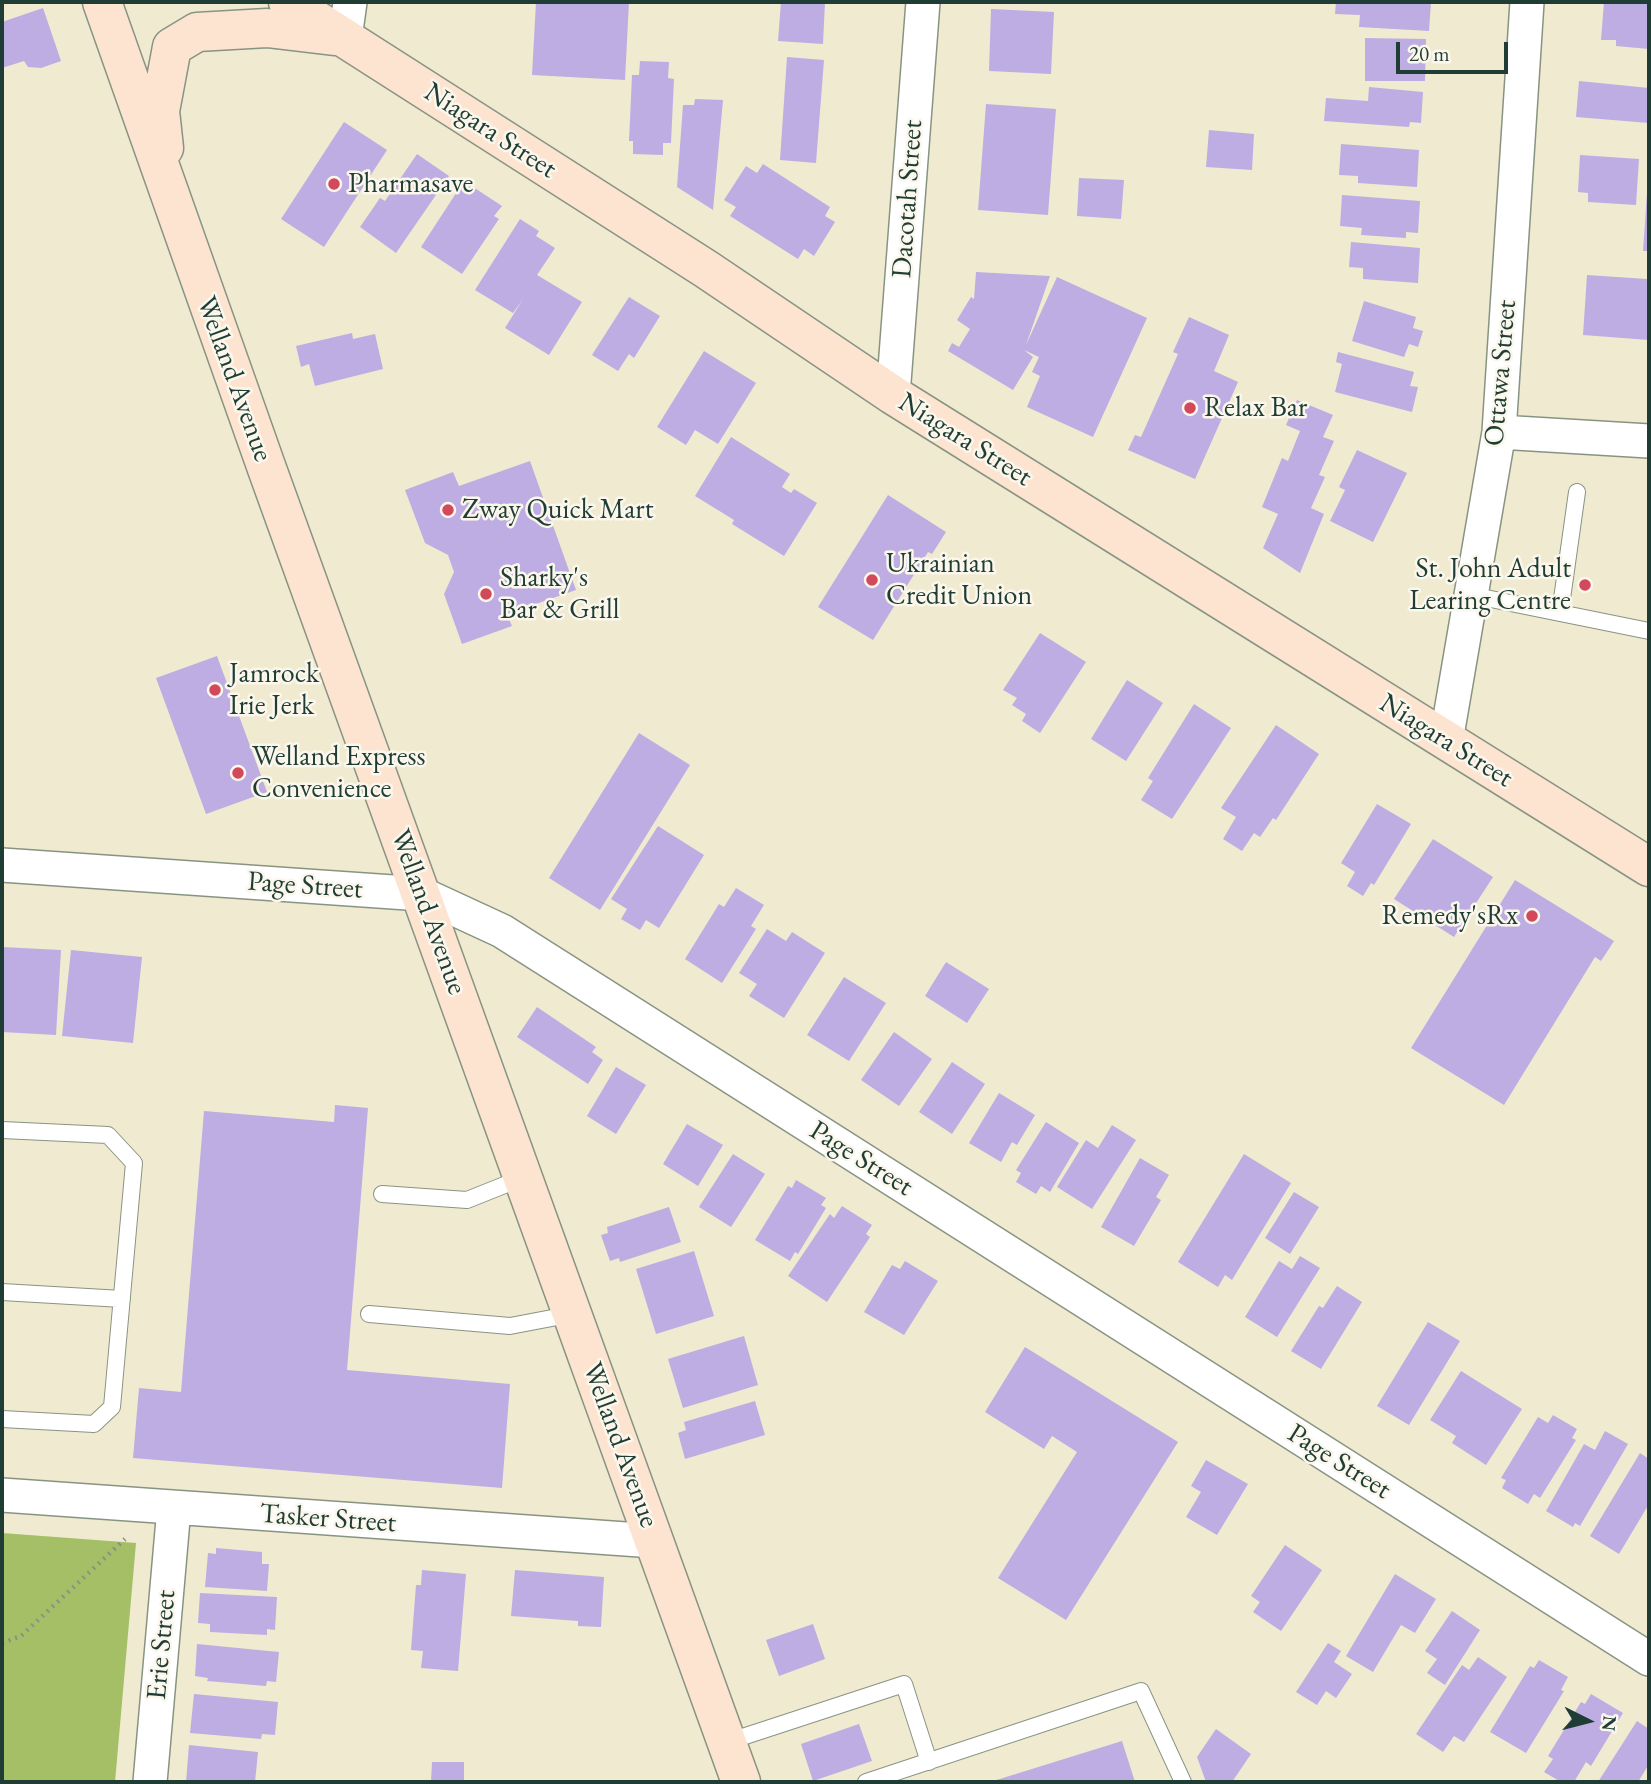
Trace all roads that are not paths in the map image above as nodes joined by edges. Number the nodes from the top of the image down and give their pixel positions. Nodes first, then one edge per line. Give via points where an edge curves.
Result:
1 (103, 2) edge
2 (288, 2) edge
3 (923, 2) edge
4 (1527, 2) edge
5 (347, 20) edge
6 (169, 195) junction
7 (893, 395) junction
8 (1499, 432) junction
9 (1649, 441) edge
10 (1577, 492) dead end
11 (1471, 595) junction
12 (1560, 613) junction
13 (1649, 631) edge
14 (1446, 740) junction
15 (2, 864) edge
16 (1649, 867) edge
17 (422, 894) junction
18 (2, 1130) edge
19 (525, 1177) junction
20 (382, 1194) dead end
21 (2, 1292) edge
22 (122, 1299) junction
23 (369, 1314) dead end
24 (573, 1314) junction
25 (2, 1419) edge
26 (2, 1495) edge
27 (166, 1508) junction
28 (654, 1541) junction
29 (1649, 1659) edge
30 (727, 1742) junction
31 (929, 1762) junction
32 (150, 1782) edge
33 (741, 1782) edge
34 (866, 1782) edge
35 (1183, 1782) edge

1 - 6 main road, Welland Avenue
2 - 5 main road, Niagara Street
3 - 7 street, Dacotah Street
4 - 8 street, Ottawa Street
5 - 6 main road via 197,32 172,47 160,111
5 - 7 main road, Niagara Street
6 - 17 main road, Welland Avenue
7 - 14 main road, Niagara Street
8 - 9 street
8 - 11 street, Ottawa Street
10 - 12 lane
11 - 12 lane
11 - 14 street, Ottawa Street
12 - 13 lane
14 - 16 main road, Niagara Street
15 - 17 street, Page Street
17 - 19 main road, Welland Avenue
17 - 29 street, Page Street via 502,931
18 - 22 lane via 108,1135 134,1163
19 - 20 lane via 467,1200
19 - 24 main road, Welland Avenue
21 - 22 lane
22 - 25 lane via 112,1407 94,1424
23 - 24 lane via 510,1326
24 - 28 main road, Welland Avenue
26 - 27 street, Tasker Street
27 - 28 street, Tasker Street
27 - 32 street, Erie Street
28 - 30 main road, Welland Avenue
30 - 31 lane via 904,1684
30 - 33 main road, Welland Avenue
31 - 34 lane
31 - 35 lane via 1141,1691

